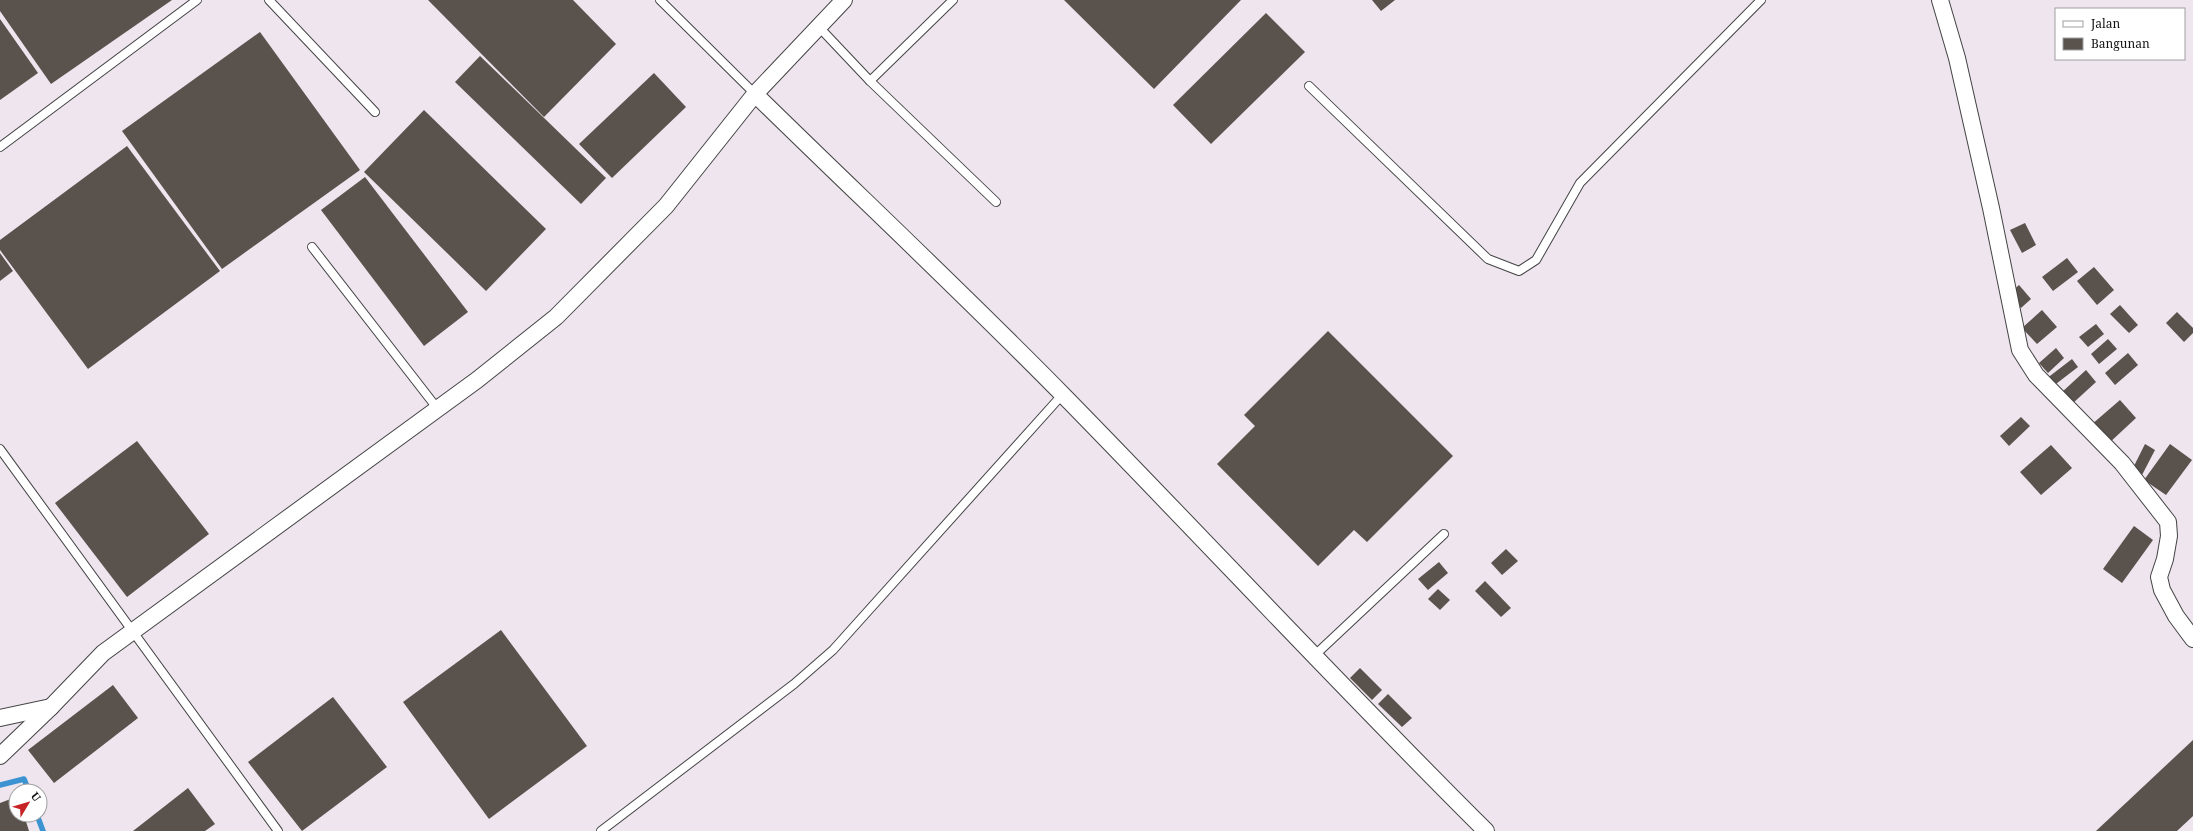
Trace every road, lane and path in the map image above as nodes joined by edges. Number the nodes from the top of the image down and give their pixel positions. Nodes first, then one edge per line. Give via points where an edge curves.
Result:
1 (197, 0) edge
2 (269, 0) edge
3 (660, 0) edge
4 (844, 0) edge
5 (953, 0) edge
6 (1761, 0) edge
7 (1940, 0) edge
8 (818, 26) junction
9 (870, 81) junction
10 (1309, 86) dead end
11 (755, 94) junction
12 (375, 112) dead end
13 (0, 147) edge
14 (996, 202) dead end
15 (312, 248) dead end
16 (1062, 395) junction
17 (438, 408) junction
18 (0, 449) edge
19 (1444, 534) dead end
20 (132, 632) junction
21 (2193, 639) edge
22 (1315, 655) junction
23 (51, 707) junction
24 (0, 718) edge
25 (0, 756) edge
26 (278, 831) edge
27 (601, 831) edge
28 (1486, 831) edge

1 - 13 lane
2 - 12 lane
3 - 11 lane
4 - 8 street
5 - 9 lane
6 - 10 lane via 1580,183 1536,260 1519,271 1488,259
7 - 21 street via 1957,58 2020,350 2036,375 2122,463 2168,522 2168,543 2160,577 2162,590 2176,616
8 - 9 lane
8 - 11 street
9 - 14 lane
11 - 16 street
11 - 17 street via 666,206 556,317
15 - 17 lane
16 - 22 street
16 - 27 lane via 833,650 794,684
17 - 20 street
18 - 20 lane
19 - 22 lane
20 - 23 street via 103,653
20 - 26 lane
22 - 28 street
23 - 24 street
23 - 25 street

